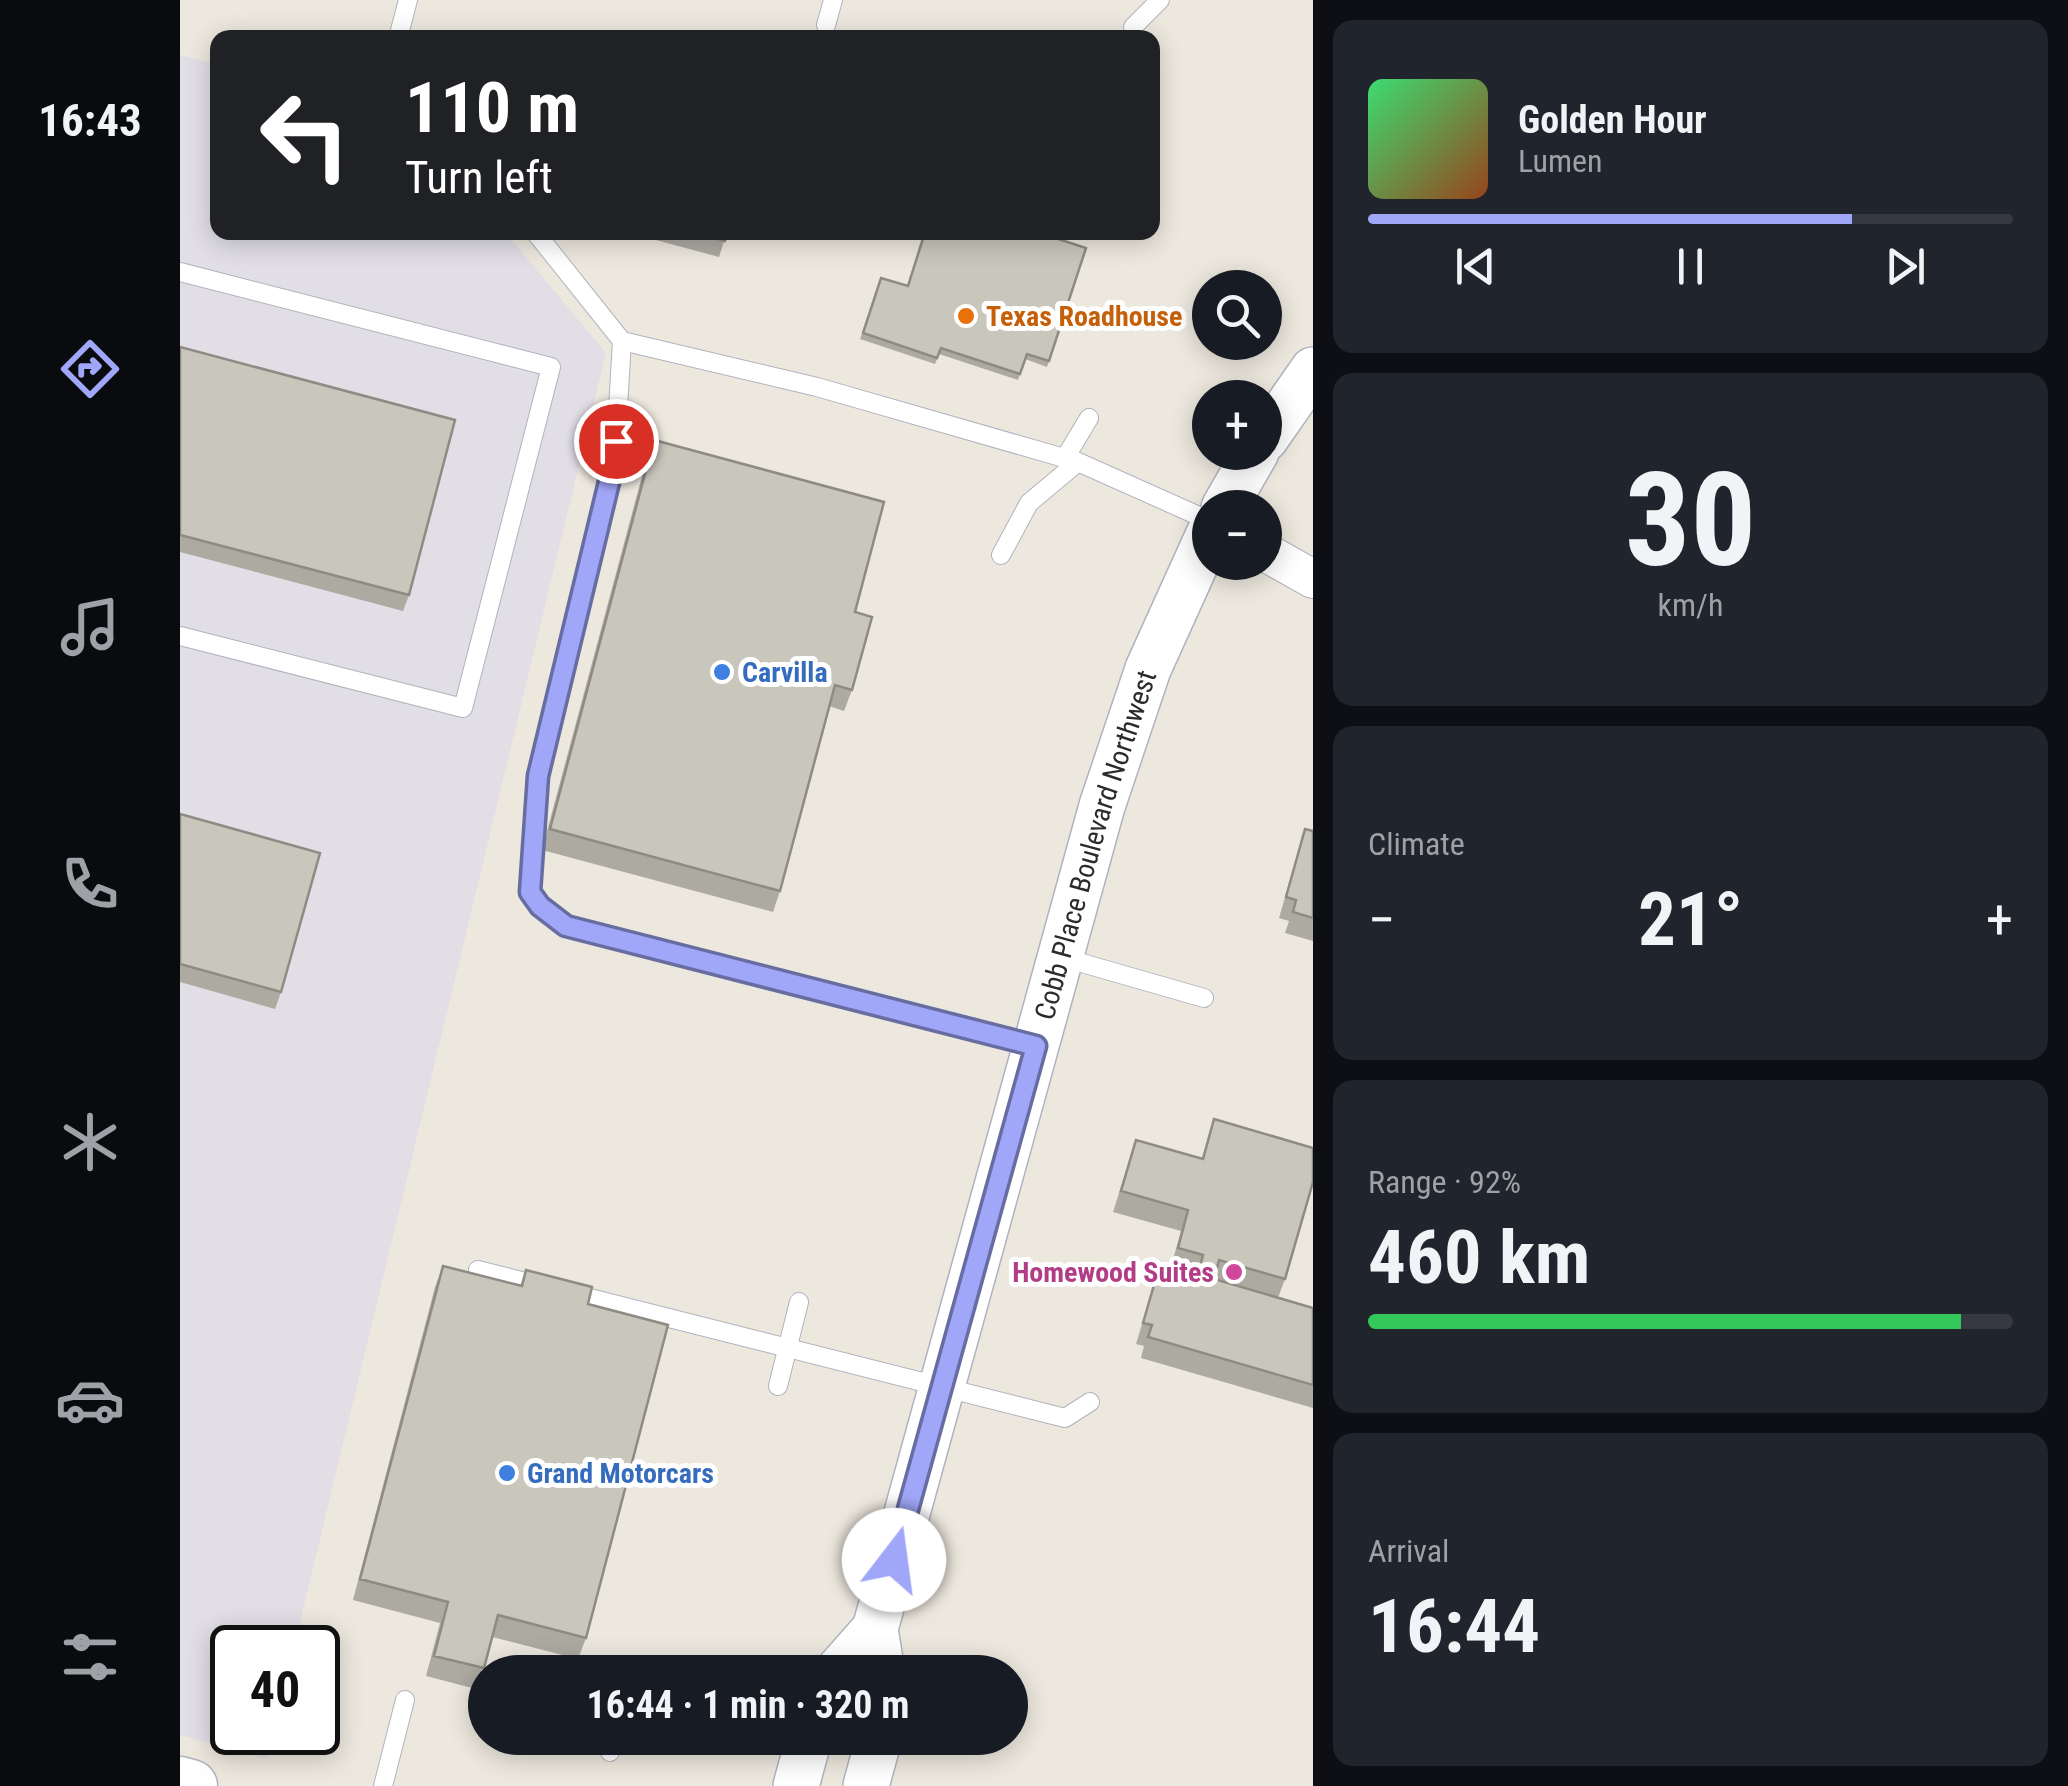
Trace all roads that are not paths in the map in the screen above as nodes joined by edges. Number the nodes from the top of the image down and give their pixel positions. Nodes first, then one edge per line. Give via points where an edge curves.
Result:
1 (408, 0) edge
2 (833, 0) edge
3 (1160, 0) edge
4 (826, 25) dead end
5 (1133, 27) dead end
6 (400, 30) edge
7 (541, 240) edge
8 (180, 272) edge
9 (622, 341) junction
10 (1313, 370) edge
11 (1282, 415) edge
12 (1089, 418) dead end
13 (1072, 460) junction
14 (1192, 513) edge
15 (1001, 555) dead end
16 (1282, 562) edge
17 (1192, 572) edge
18 (1313, 579) edge
19 (180, 636) edge
20 (1060, 957) junction
21 (1204, 998) dead end
22 (1036, 1046) junction
23 (478, 1270) edge
24 (799, 1302) dead end
25 (788, 1349) junction
26 (778, 1386) dead end
27 (940, 1388) junction
28 (1090, 1402) dead end
29 (878, 1651) edge
30 (405, 1700) dead end
31 (804, 1755) edge
32 (874, 1755) edge
33 (180, 1783) edge
34 (191, 1786) edge
35 (383, 1786) edge
36 (796, 1786) edge
37 (866, 1786) edge

1 - 6 lane
2 - 4 lane
3 - 5 lane
7 - 9 lane
8 - 19 lane via 551,367 463,708
9 - 13 lane via 817,387
9 - 22 lane via 610,478 538,776 530,892 566,926
10 - 11 street
12 - 13 lane
13 - 14 lane
13 - 15 lane via 1029,503
16 - 18 street
17 - 20 street, Cobb Place Boulevard Northwest via 1148,669
20 - 21 lane
20 - 22 street, Cobb Place Boulevard Northwest
22 - 27 street, Cobb Place Boulevard Northwest
23 - 25 lane
24 - 25 lane
25 - 26 lane
25 - 27 lane
27 - 28 lane via 1065,1418
27 - 29 street, Cobb Place Boulevard Northwest
30 - 35 lane
31 - 36 street
32 - 37 street
33 - 34 main road

